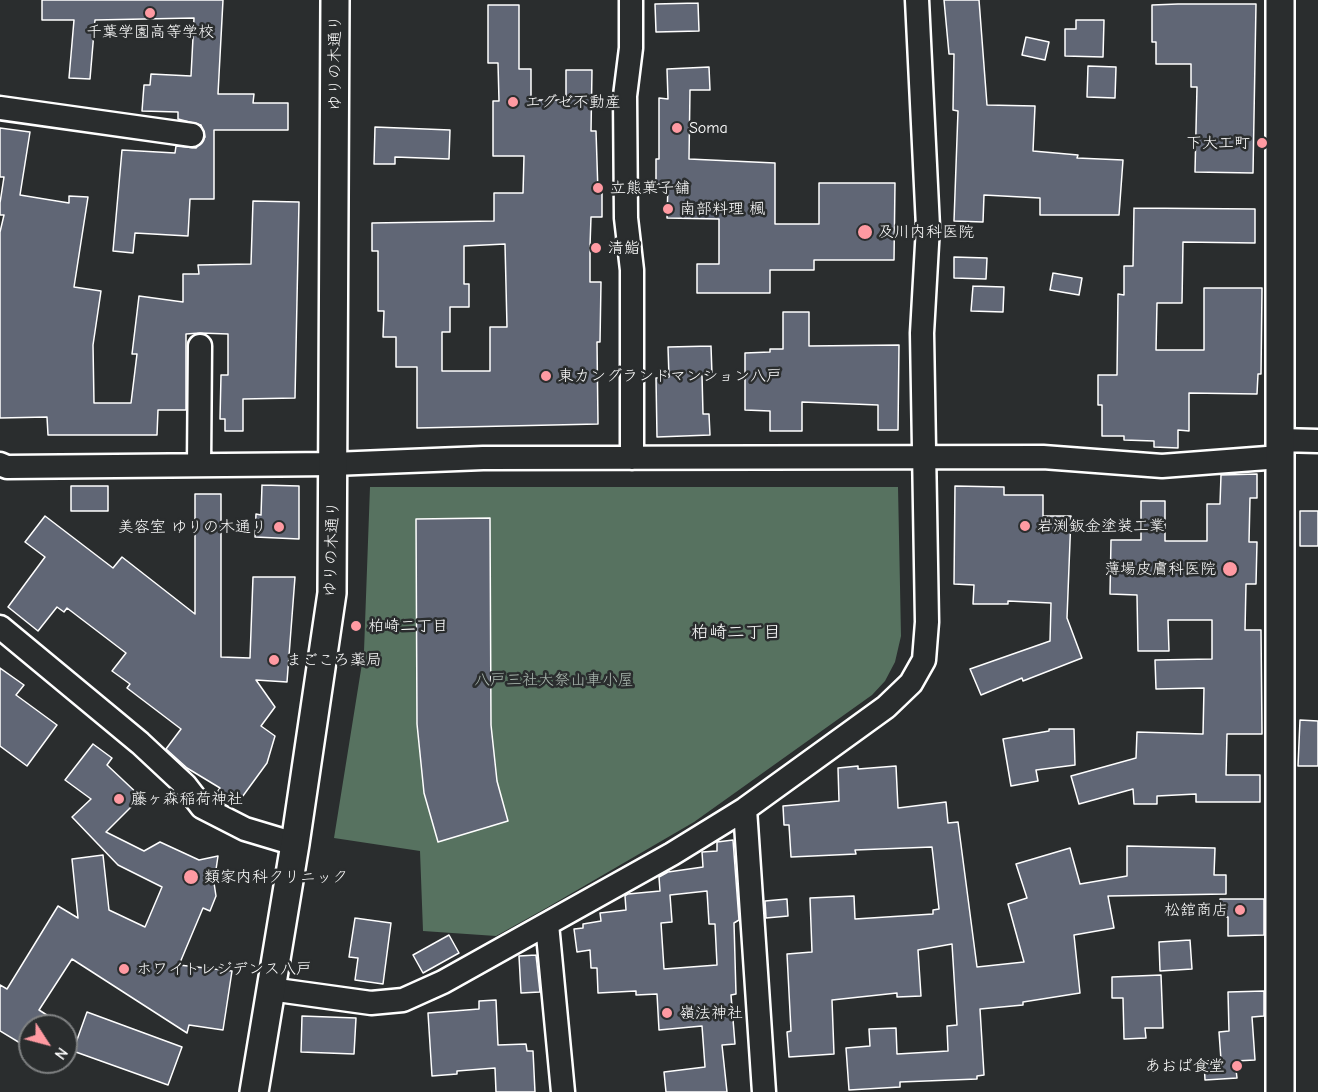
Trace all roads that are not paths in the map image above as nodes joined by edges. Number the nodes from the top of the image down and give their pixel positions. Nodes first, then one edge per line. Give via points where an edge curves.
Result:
1 (335, 0) edge
2 (631, 0) edge
3 (917, 0) edge
4 (1280, 0) edge
5 (0, 108) edge
6 (192, 135) dead end
7 (200, 346) dead end
8 (1318, 441) edge
9 (1280, 448) junction
10 (632, 458) junction
11 (924, 458) junction
12 (0, 464) edge
13 (333, 464) junction
14 (199, 465) junction
15 (0, 627) edge
16 (745, 809) junction
17 (296, 844) junction
18 (547, 924) junction
19 (270, 989) junction
20 (254, 1092) edge
21 (563, 1092) edge
22 (764, 1092) edge
23 (1280, 1092) edge

1 - 13 street, ゆりの木通り
2 - 10 street via 625,129 626,218 632,270
3 - 11 street via 928,227 922,333
4 - 9 street
5 - 6 street
7 - 14 street
8 - 9 street
9 - 11 street via 1162,466 1043,457
9 - 23 street
10 - 11 street
10 - 13 street
11 - 16 street via 924,660 911,683 886,707
12 - 14 street
13 - 14 street
13 - 17 street, ゆりの木通り via 332,593
15 - 17 street via 140,743 185,785 202,807 245,829
16 - 18 street
16 - 22 street
17 - 19 street, ゆりの木通り
18 - 19 street via 403,1000 371,1002
18 - 21 street
19 - 20 street, ゆりの木通り

